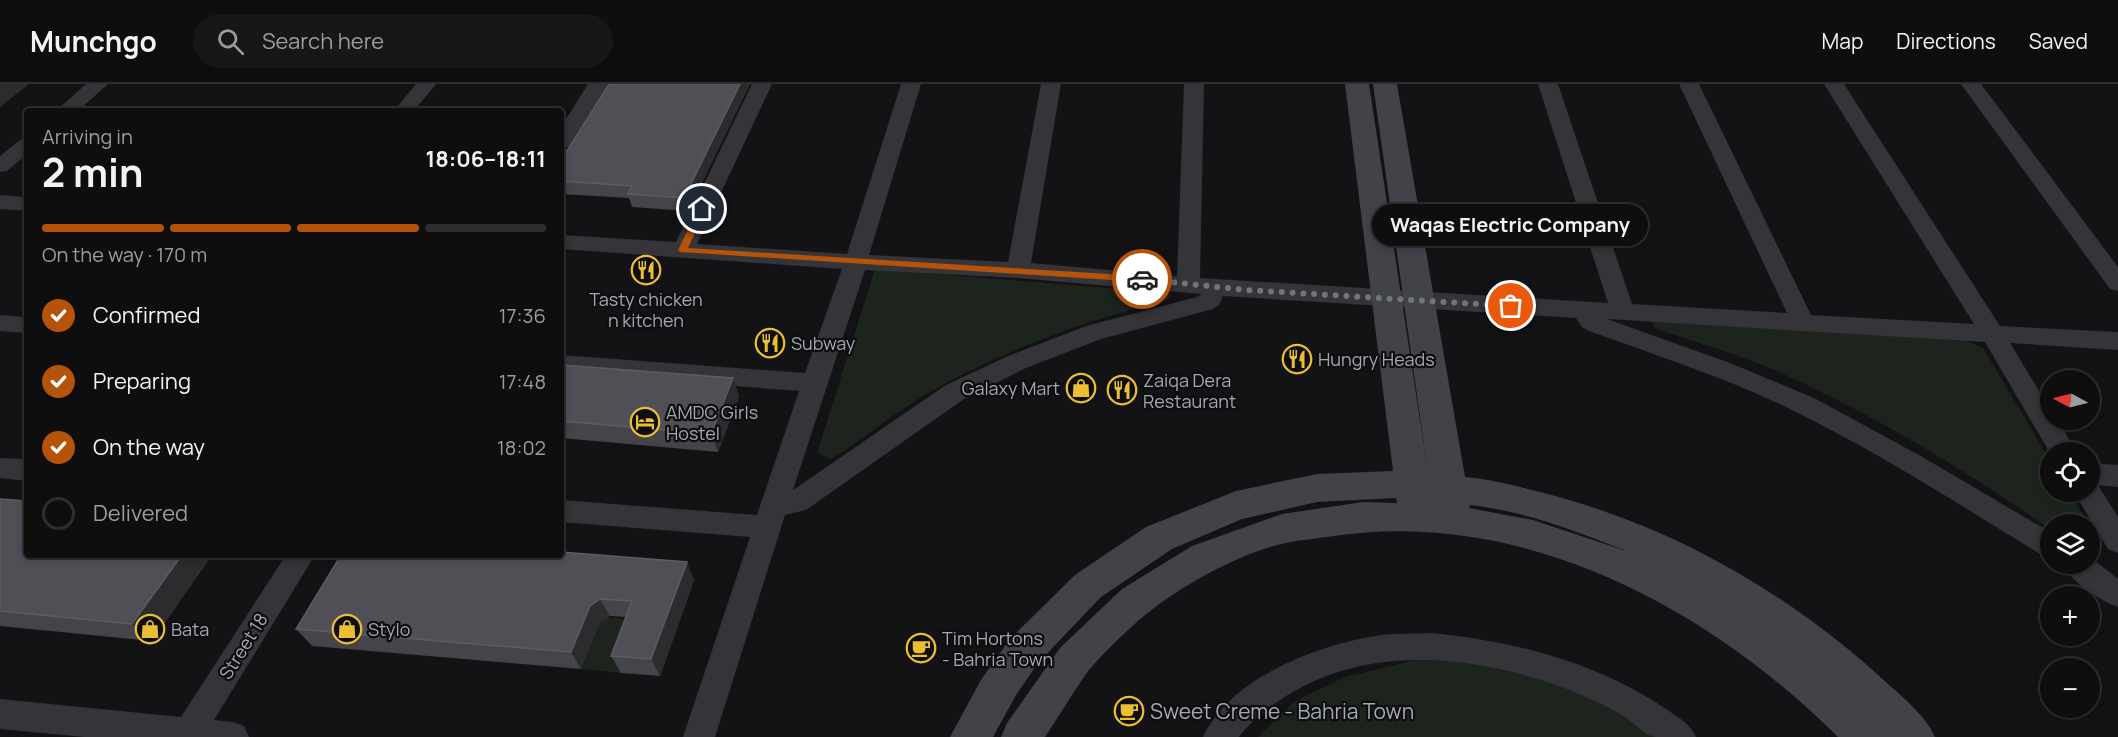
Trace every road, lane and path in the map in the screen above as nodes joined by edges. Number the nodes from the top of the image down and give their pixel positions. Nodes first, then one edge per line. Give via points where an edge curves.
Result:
1 (98, 84) edge
2 (426, 84) edge
3 (598, 84) edge
4 (762, 84) edge
5 (911, 84) edge
6 (1051, 84) edge
7 (1194, 84) edge
8 (1357, 84) edge
9 (1385, 84) edge
10 (1548, 84) edge
11 (1689, 84) edge
12 (1834, 84) edge
13 (1971, 84) edge
14 (70, 108) edge
15 (406, 108) edge
16 (564, 138) edge
17 (24, 146) edge
18 (0, 166) edge
19 (0, 202) edge
20 (24, 204) edge
21 (564, 242) edge
22 (683, 250) junction
23 (856, 262) junction
24 (1018, 270) junction
25 (1188, 283) junction
26 (2118, 283) edge
27 (1214, 286) junction
28 (1388, 297) junction
29 (1419, 299) junction
30 (1585, 311) junction
31 (1623, 313) junction
32 (15, 324) edge
33 (1804, 324) junction
34 (1992, 333) junction
35 (2118, 341) edge
36 (0, 343) edge
37 (564, 364) edge
38 (814, 382) junction
39 (2057, 442) edge
40 (0, 468) edge
41 (24, 470) edge
42 (2100, 475) edge
43 (2118, 476) edge
44 (1414, 500) junction
45 (2094, 502) edge
46 (1451, 503) junction
47 (564, 511) edge
48 (772, 517) junction
49 (2040, 540) edge
50 (2118, 541) edge
51 (299, 558) edge
52 (2090, 574) edge
53 (2118, 595) edge
54 (0, 714) edge
55 (187, 735) edge
56 (233, 737) edge
57 (699, 737) edge
58 (971, 737) edge
59 (1022, 737) edge
60 (1220, 737) edge
61 (1680, 737) edge
62 (1866, 737) edge
63 (1914, 737) edge

1 - 14 street
2 - 15 street
3 - 16 street
4 - 22 street
5 - 23 street
6 - 24 street
7 - 25 street
8 - 28 street
9 - 29 street
10 - 31 street
11 - 33 street
12 - 34 street
13 - 26 street
17 - 18 street
19 - 20 street
21 - 22 street
22 - 23 street
23 - 24 street
23 - 38 street
24 - 25 street
25 - 27 street
27 - 28 street
27 - 48 street via 1211,299 1205,303 1094,332 955,392
28 - 29 street
28 - 44 street
29 - 30 street
29 - 46 street
30 - 31 street
30 - 49 street via 1597,325 1721,369 1805,405
31 - 33 street
32 - 36 street
33 - 34 street
34 - 35 street
34 - 39 street
37 - 38 street
38 - 48 street
40 - 41 street
42 - 43 street
44 - 46 street
44 - 58 street via 1352,484 1294,491 1211,514 1159,537 1087,587 1043,629 1004,679
44 - 59 street via 1356,517 1297,525 1241,541 1188,565 1138,597 1093,637 1053,686
45 - 50 street
46 - 62 street via 1486,524 1552,540 1620,564 1678,593 1720,617 1786,664
46 - 63 street via 1516,499 1585,519 1689,564 1801,636 1860,684
47 - 48 street
48 - 57 street
51 - 55 street, Street 18
52 - 53 street
54 - 55 street
55 - 56 street
60 - 61 street via 1244,707 1308,669 1380,647 1422,646 1492,652 1551,669 1624,700

